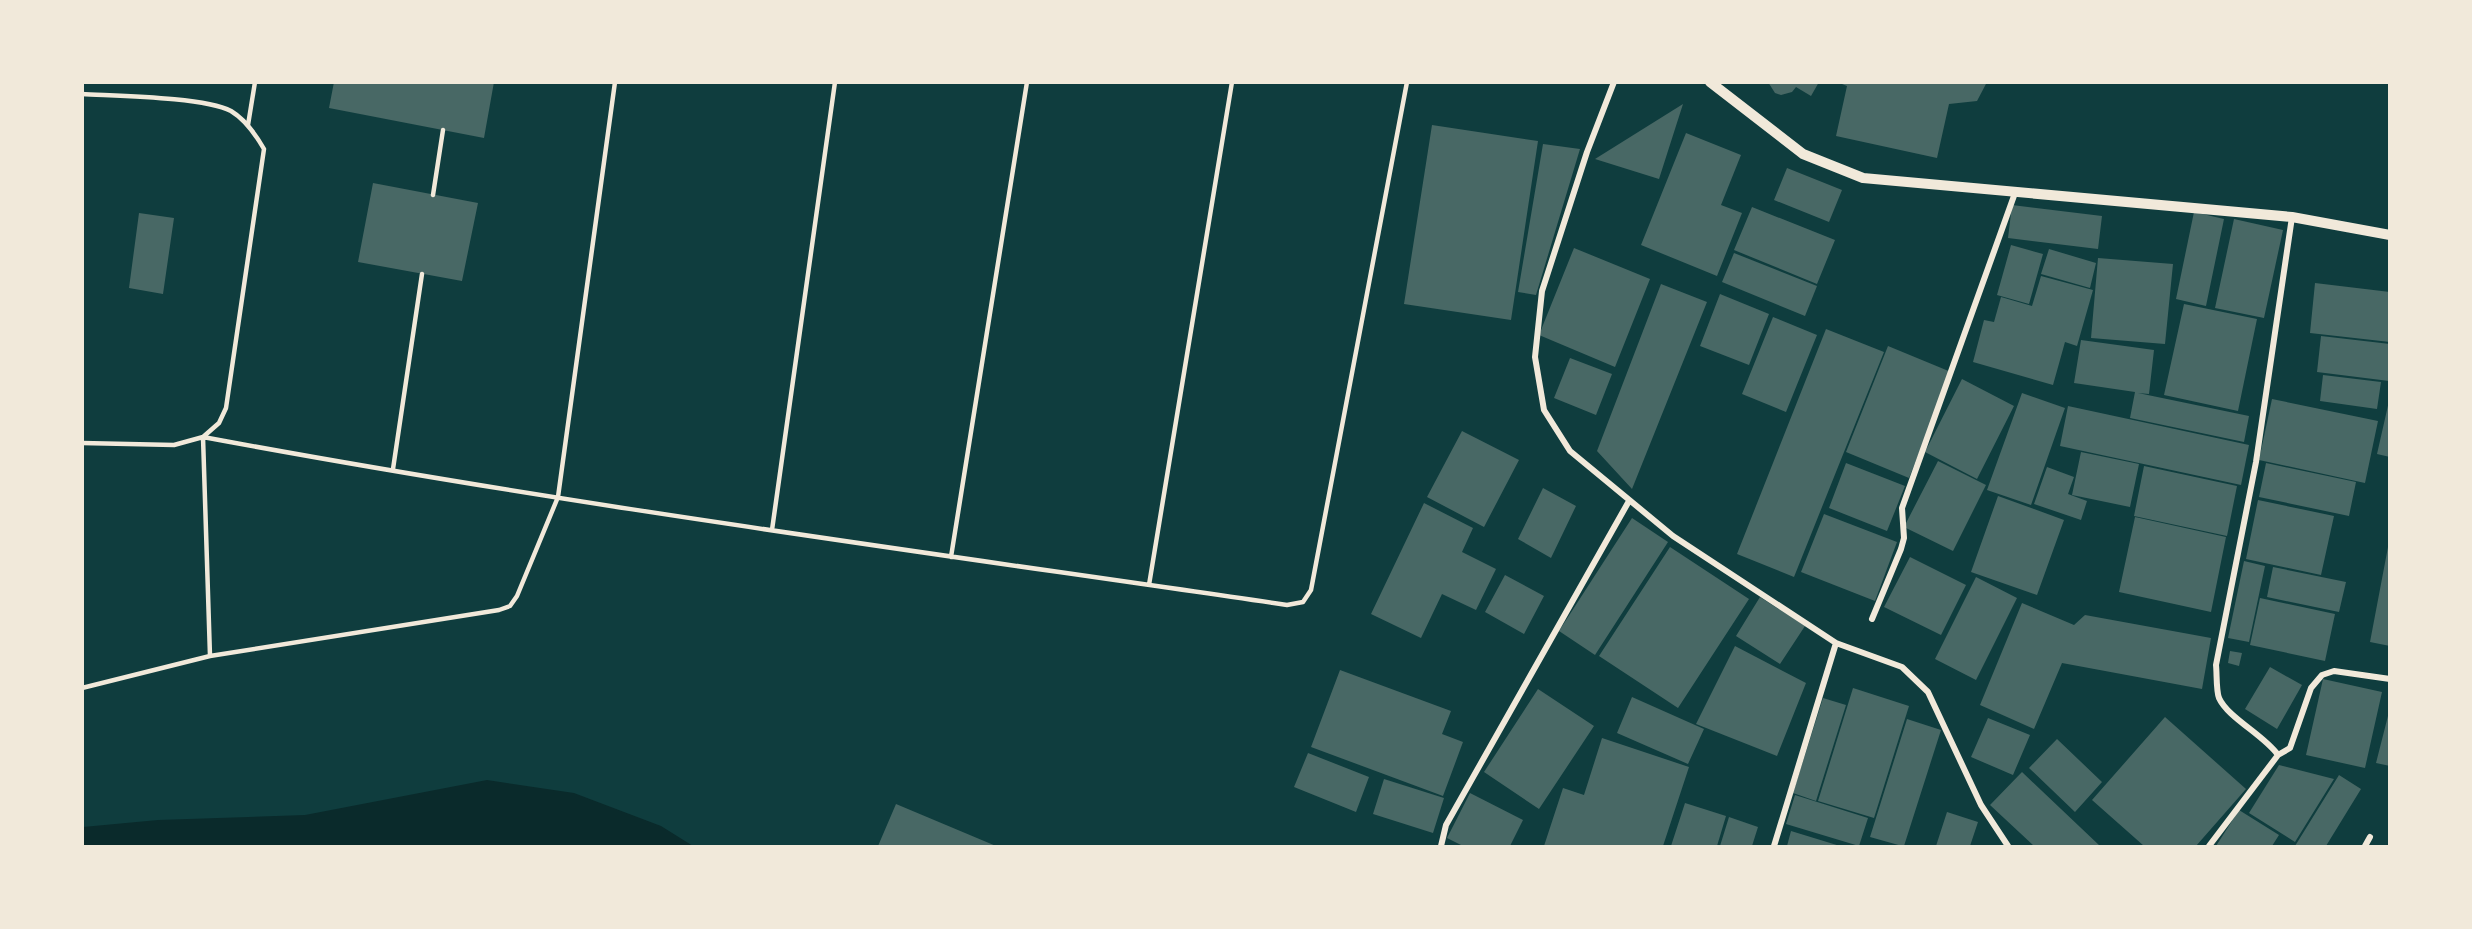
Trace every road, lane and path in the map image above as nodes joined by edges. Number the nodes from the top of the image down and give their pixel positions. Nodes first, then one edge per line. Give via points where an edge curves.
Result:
1 (255, 82) edge
2 (615, 82) edge
3 (835, 82) edge
4 (1027, 82) edge
5 (1232, 82) edge
6 (1407, 82) edge
7 (1614, 82) edge
8 (1710, 82) edge
9 (82, 94) edge
10 (248, 125) junction
11 (442, 130) dead end
12 (2015, 194) junction
13 (433, 195) dead end
14 (2292, 217) junction
15 (2390, 236) edge
16 (422, 274) dead end
17 (203, 437) junction
18 (82, 444) edge
19 (393, 469) junction
20 (558, 497) junction
21 (1629, 501) junction
22 (772, 531) junction
23 (951, 557) junction
24 (1149, 585) junction
25 (1872, 619) dead end
26 (1836, 643) junction
27 (210, 656) junction
28 (2390, 679) edge
29 (82, 688) edge
30 (2278, 755) junction
31 (2370, 837) dead end
32 (1441, 846) edge
33 (1774, 846) edge
34 (2008, 846) edge
35 (2209, 846) edge
36 (2365, 846) edge

1 - 10 lane
2 - 20 lane
3 - 22 lane
4 - 23 lane
5 - 24 lane
6 - 24 lane via 1311,590 1303,602 1287,605
7 - 21 street via 1542,291 1535,357 1544,410 1570,452
8 - 12 street via 1803,154 1863,178
9 - 10 lane via 209,104 231,111
10 - 17 lane via 264,149 263,161 226,408 219,423
11 - 13 lane
12 - 14 street
12 - 25 street via 1902,508 1901,549
14 - 15 street
14 - 30 street via 2256,462 2216,665 2219,699
16 - 19 lane
17 - 18 lane via 174,444
17 - 19 lane
17 - 27 lane
19 - 20 lane
20 - 22 lane
20 - 27 lane via 510,606
21 - 26 street via 1673,536
21 - 32 street via 1446,825
22 - 23 lane
23 - 24 lane
26 - 33 street
26 - 34 street via 1902,667 1928,692 1981,805
27 - 29 lane
28 - 30 street via 2334,672 2322,675 2311,688 2290,748
30 - 35 street
31 - 36 street

